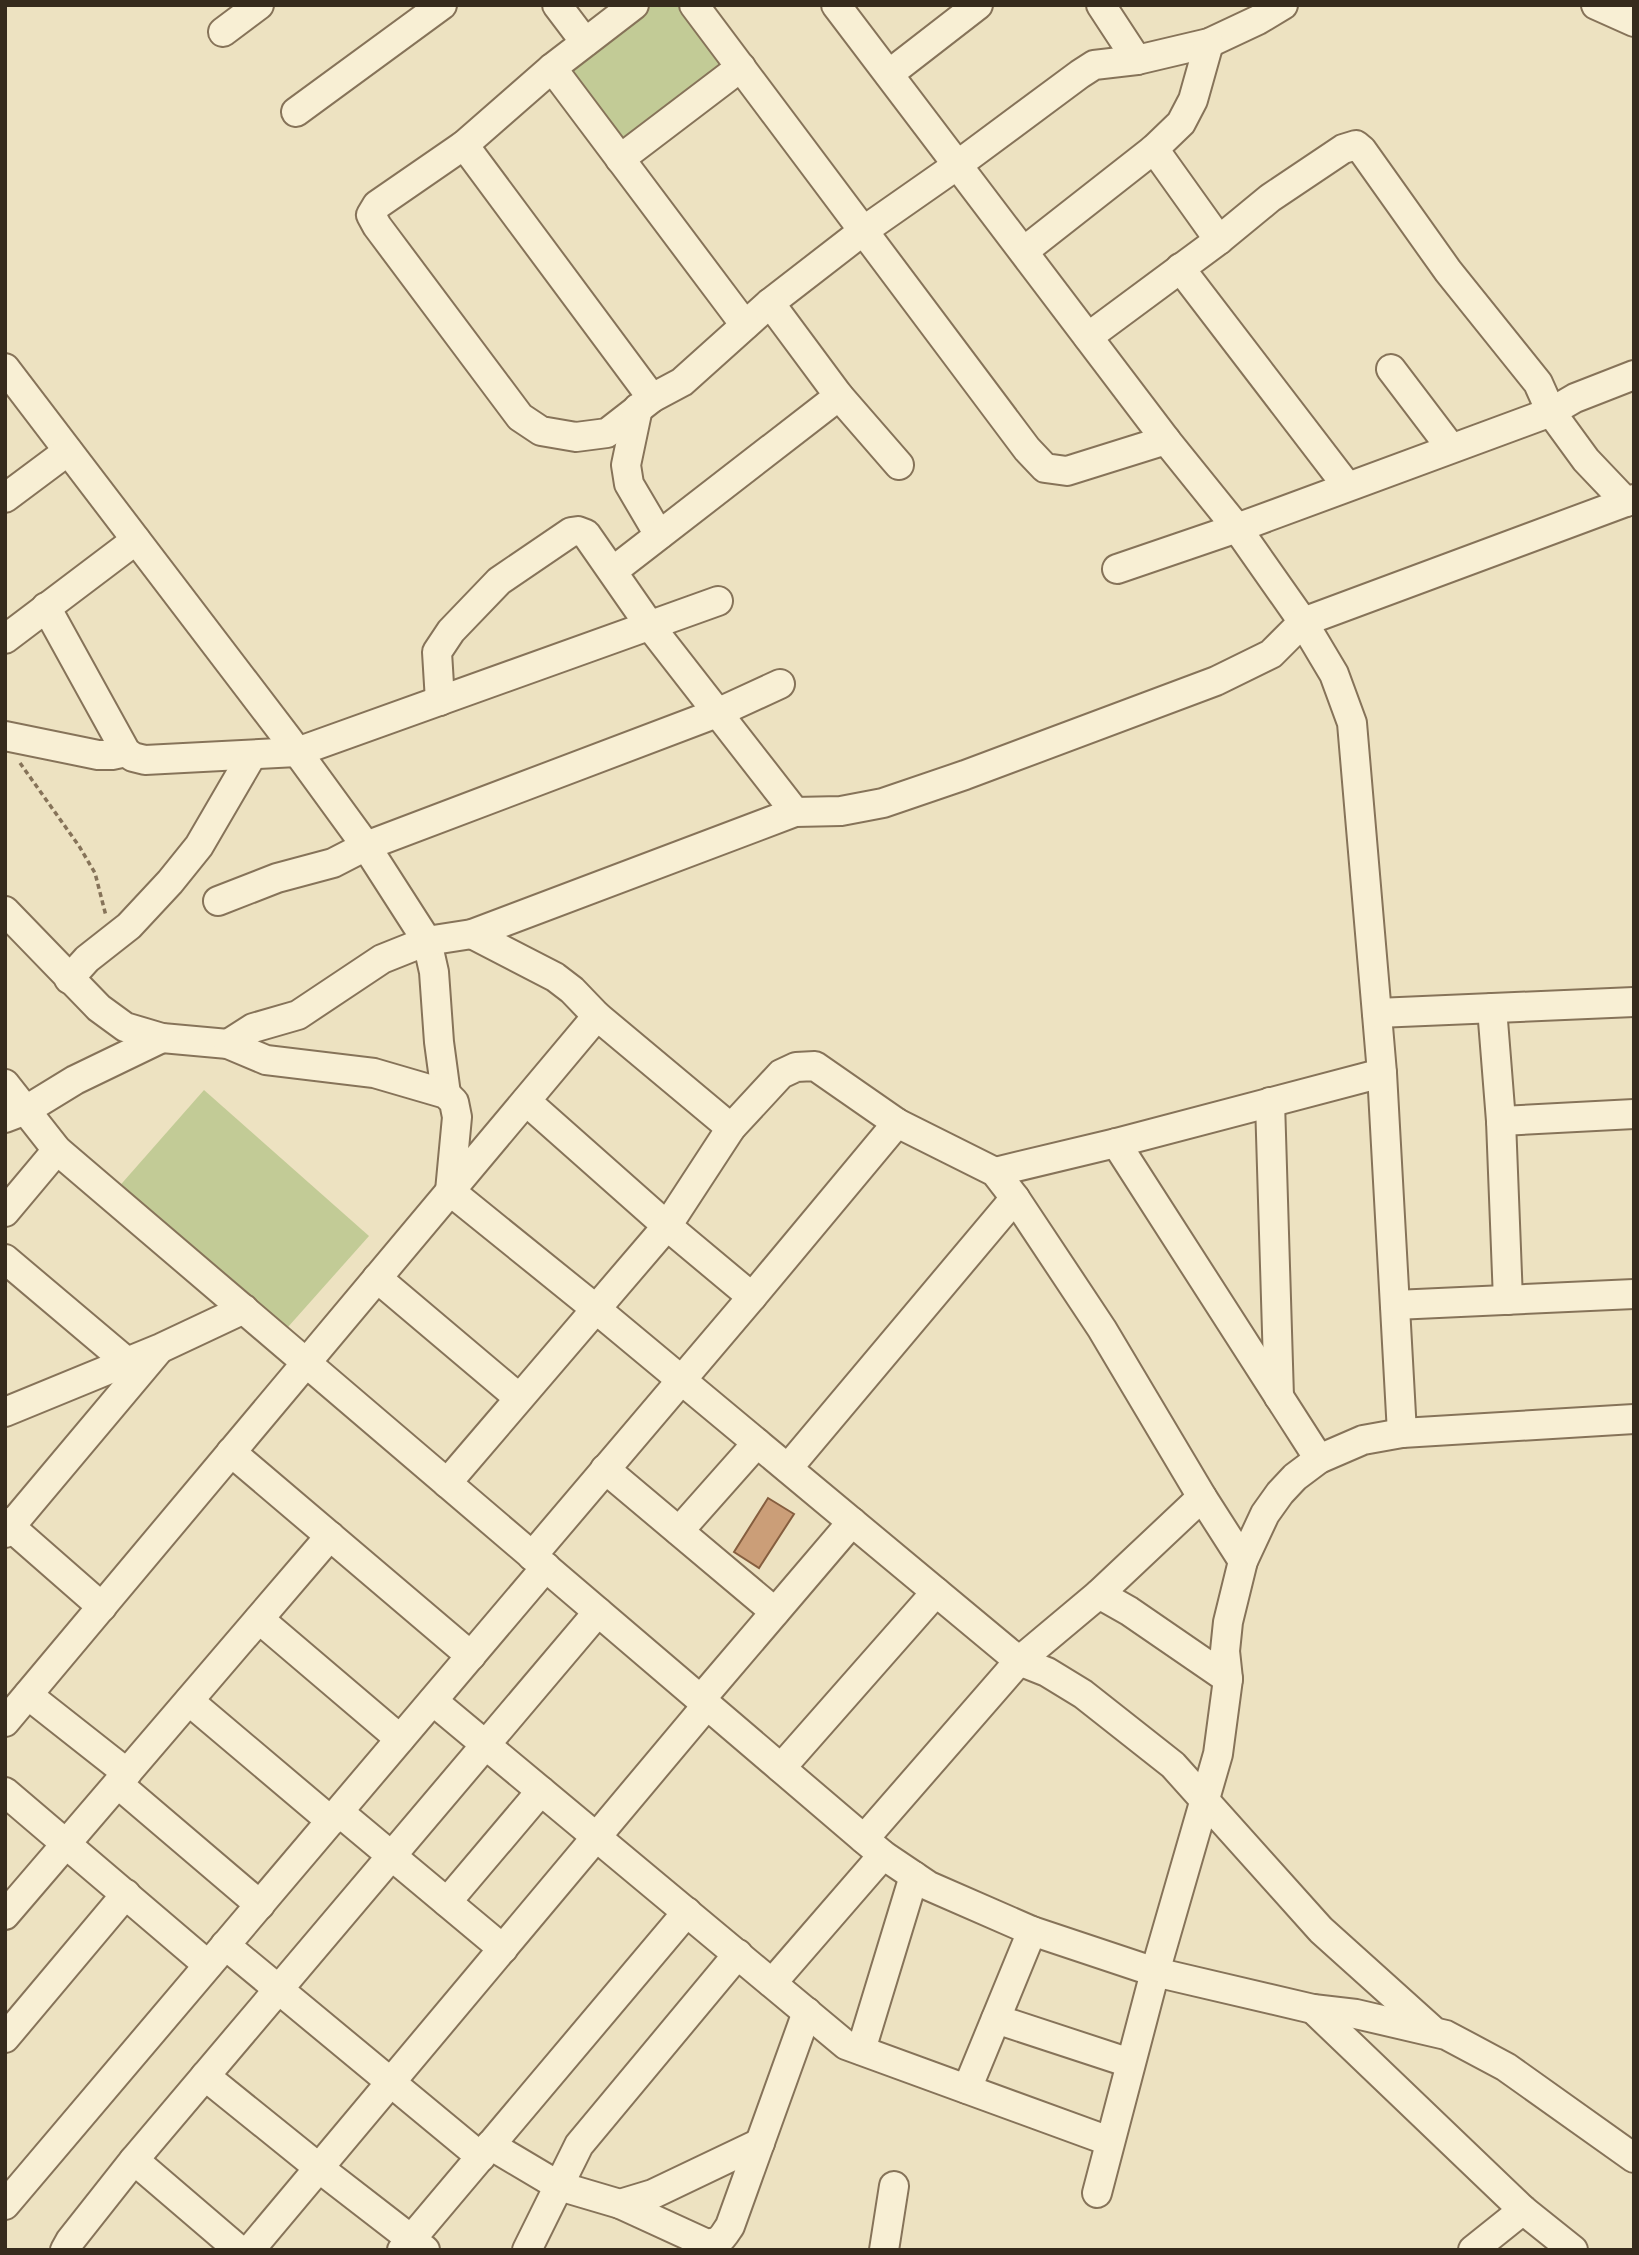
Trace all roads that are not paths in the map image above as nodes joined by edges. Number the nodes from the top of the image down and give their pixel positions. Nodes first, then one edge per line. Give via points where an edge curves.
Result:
1 (259, 5) edge
2 (442, 5) edge
3 (557, 5) edge
4 (634, 5) edge
5 (694, 5) edge
6 (836, 5) edge
7 (1101, 5) edge
8 (1283, 5) edge
9 (1596, 5) edge
10 (972, 7) edge
11 (1634, 22) edge
12 (223, 32) dead end
13 (585, 43) junction
14 (1209, 43) junction
15 (1137, 60) junction
16 (741, 67) junction
17 (552, 68) junction
18 (889, 74) junction
19 (296, 112) dead end
20 (464, 145) junction
21 (1154, 149) junction
22 (620, 159) junction
23 (956, 166) junction
24 (863, 231) junction
25 (1219, 240) junction
26 (1024, 251) junction
27 (1180, 268) junction
28 (770, 303) junction
29 (745, 325) junction
30 (1088, 337) junction
31 (5, 368) edge
32 (1391, 369) dead end
33 (1634, 375) edge
34 (839, 396) junction
35 (645, 403) junction
36 (1551, 412) junction
37 (1166, 440) junction
38 (1451, 448) junction
39 (68, 451) junction
40 (899, 465) dead end
41 (1347, 486) junction
42 (5, 498) edge
43 (1630, 500) edge
44 (1237, 528) junction
45 (659, 536) junction
46 (136, 540) junction
47 (1117, 569) dead end
48 (613, 571) junction
49 (718, 600) dead end
50 (46, 607) junction
51 (1303, 622) junction
52 (650, 626) junction
53 (5, 639) edge
54 (780, 684) dead end
55 (440, 701) junction
56 (717, 713) junction
57 (5, 736) edge
58 (126, 752) junction
59 (297, 752) junction
60 (252, 755) junction
61 (795, 813) junction
62 (366, 846) junction
63 (218, 901) dead end
64 (5, 911) edge
65 (472, 934) junction
66 (427, 941) junction
67 (69, 979) junction
68 (1634, 1002) edge
69 (1492, 1008) junction
70 (1377, 1013) junction
71 (597, 1016) junction
72 (162, 1038) junction
73 (228, 1044) junction
74 (1382, 1073) junction
75 (5, 1084) edge
76 (446, 1094) junction
77 (526, 1101) junction
78 (1270, 1102) junction
79 (16, 1114) edge
80 (1634, 1114) edge
81 (1502, 1121) junction
82 (897, 1123) junction
83 (731, 1128) junction
84 (1116, 1143) junction
85 (57, 1150) junction
86 (995, 1172) junction
87 (450, 1191) junction
88 (1015, 1198) junction
89 (5, 1212) edge
90 (667, 1226) junction
91 (5, 1259) edge
92 (377, 1278) junction
93 (1634, 1294) edge
94 (752, 1297) junction
95 (1508, 1300) junction
96 (1395, 1305) junction
97 (244, 1309) junction
98 (596, 1309) junction
99 (161, 1348) junction
100 (127, 1362) junction
101 (306, 1363) junction
102 (681, 1380) junction
103 (519, 1398) junction
104 (1279, 1398) junction
105 (9, 1407) edge
106 (1634, 1419) edge
107 (1402, 1433) junction
108 (757, 1443) junction
109 (231, 1452) junction
110 (1319, 1459) junction
111 (788, 1468) junction
112 (605, 1469) junction
113 (447, 1483) junction
114 (1202, 1497) junction
115 (852, 1522) junction
116 (7, 1527) edge
117 (679, 1531) junction
118 (330, 1536) junction
119 (539, 1561) junction
120 (1243, 1561) junction
121 (936, 1592) junction
122 (1099, 1594) junction
123 (102, 1607) junction
124 (598, 1612) junction
125 (775, 1612) junction
126 (259, 1619) junction
127 (471, 1657) junction
128 (1019, 1661) junction
129 (1228, 1679) junction
130 (28, 1695) junction
131 (189, 1701) junction
132 (433, 1701) junction
133 (704, 1702) junction
134 (5, 1722) edge
135 (400, 1740) junction
136 (485, 1745) junction
137 (781, 1768) junction
138 (122, 1779) junction
139 (541, 1791) junction
140 (5, 1792) edge
141 (1205, 1803) junction
142 (335, 1816) junction
143 (596, 1837) junction
144 (66, 1844) junction
145 (874, 1847) junction
146 (391, 1856) junction
147 (914, 1876) junction
148 (126, 1895) junction
149 (447, 1902) junction
150 (260, 1905) junction
151 (687, 1912) junction
152 (5, 1915) edge
153 (1032, 1931) junction
154 (503, 1949) junction
155 (737, 1954) junction
156 (217, 1955) junction
157 (1155, 1972) junction
158 (772, 1983) junction
159 (279, 1989) junction
160 (1313, 2009) junction
161 (807, 2012) junction
162 (996, 2019) junction
163 (1434, 2031) junction
164 (5, 2038) edge
165 (861, 2050) junction
166 (1130, 2063) junction
167 (205, 2076) junction
168 (391, 2082) junction
169 (967, 2089) junction
170 (1109, 2141) junction
171 (760, 2143) junction
172 (485, 2151) junction
173 (1634, 2158) edge
174 (134, 2160) junction
175 (319, 2168) junction
176 (559, 2186) junction
177 (894, 2186) dead end
178 (1097, 2193) dead end
179 (620, 2204) junction
180 (5, 2205) edge
181 (1523, 2210) junction
182 (413, 2246) edge
183 (65, 2250) edge
184 (239, 2250) edge
185 (250, 2250) edge
186 (527, 2250) edge
187 (884, 2250) edge
188 (1473, 2250) edge
189 (1573, 2250) edge

1 - 12 street
2 - 19 street
3 - 13 street
4 - 13 street
5 - 16 street
6 - 18 street
7 - 15 street
8 - 14 street
9 - 11 street
10 - 18 street
13 - 17 street
14 - 15 street
14 - 21 street via 1193,100 1181,123
15 - 23 street via 1094,65
16 - 22 street
16 - 24 street
17 - 20 street
17 - 22 street
18 - 23 street
20 - 35 street
20 - 35 street via 377,205 371,215 377,226 520,417 541,431 576,437 607,433
21 - 25 street
21 - 26 street
22 - 29 street
23 - 24 street
23 - 26 street
24 - 28 street
24 - 37 street via 1045,468 1067,471
25 - 27 street
25 - 36 street via 1270,198 1356,145 1538,383
26 - 30 street
27 - 30 street
27 - 41 street
28 - 29 street
28 - 34 street
29 - 35 street via 682,382
30 - 37 street
31 - 39 street
32 - 38 street
33 - 36 street
34 - 40 street
34 - 45 street
35 - 45 street via 626,465 629,484
36 - 38 street
36 - 43 street via 1586,460
37 - 44 street
38 - 41 street
39 - 42 street
39 - 46 street
41 - 44 street
43 - 51 street
44 - 47 street
44 - 51 street
45 - 48 street
46 - 50 street
46 - 59 street
48 - 52 street
48 - 55 street via 586,534 578,531 499,581 437,652
49 - 52 street
50 - 53 street
50 - 58 street
51 - 61 street via 1270,654 1204,686 883,803
51 - 70 street via 1334,674 1352,723
52 - 55 street
52 - 56 street
54 - 56 street
55 - 59 street
56 - 61 street
56 - 62 street
57 - 58 street via 98,755
58 - 60 street via 145,760
59 - 60 street
59 - 62 street
60 - 67 street via 199,846 129,926
61 - 65 street
62 - 63 street via 332,863
62 - 66 street
64 - 67 street
65 - 66 street
65 - 71 street via 555,977
66 - 73 street via 382,959 298,1015 253,1028
66 - 76 street via 435,972
67 - 72 street via 125,1027
68 - 69 street
69 - 70 street
69 - 81 street
70 - 74 street
71 - 77 street
71 - 83 street
72 - 73 street
72 - 79 street
73 - 76 street via 266,1060 374,1073
74 - 78 street
74 - 96 street
75 - 79 street
76 - 87 street via 454,1102 457,1117
77 - 87 street
77 - 90 street
78 - 84 street
78 - 104 street
79 - 85 street
80 - 81 street
81 - 95 street
82 - 83 street via 815,1066 780,1074
82 - 86 street
82 - 94 street
83 - 90 street
84 - 86 street
84 - 104 street
85 - 89 street
85 - 97 street
86 - 88 street
87 - 92 street
87 - 98 street
88 - 111 street
88 - 114 street via 1102,1329
90 - 94 street
90 - 98 street
91 - 100 street
92 - 101 street
92 - 103 street
93 - 95 street
94 - 102 street
95 - 96 street
96 - 107 street
97 - 99 street
97 - 101 street
98 - 102 street
98 - 103 street
99 - 100 street
99 - 116 street
100 - 105 street
101 - 109 street
101 - 113 street
102 - 108 street
102 - 112 street
103 - 113 street
104 - 110 street
106 - 107 street
107 - 110 street via 1363,1440
108 - 111 street
108 - 117 street
109 - 118 street
109 - 123 street
110 - 120 street via 1280,1493
111 - 115 street
112 - 117 street
112 - 119 street
113 - 119 street
114 - 120 street
114 - 122 street
115 - 121 street
115 - 125 street
116 - 123 street
117 - 125 street
118 - 126 street
118 - 127 street
119 - 124 street
119 - 127 street
120 - 129 street via 1228,1622
121 - 128 street
121 - 137 street
122 - 128 street
122 - 129 street
123 - 130 street
124 - 133 street
124 - 136 street
125 - 133 street
126 - 131 street
126 - 135 street
127 - 132 street
128 - 141 street via 1083,1693 1173,1765
128 - 145 street
129 - 141 street via 1218,1754
130 - 134 street
130 - 138 street
131 - 138 street
131 - 142 street
132 - 135 street
132 - 136 street
133 - 137 street
133 - 143 street
135 - 142 street
136 - 139 street
136 - 146 street
137 - 145 street
138 - 144 street
138 - 150 street
139 - 143 street
139 - 149 street
140 - 144 street
141 - 157 street
141 - 163 street via 1321,1930
142 - 146 street
142 - 150 street
143 - 151 street
143 - 154 street
144 - 148 street
144 - 152 street
145 - 147 street
145 - 158 street
146 - 149 street
146 - 159 street
147 - 153 street
147 - 165 street
148 - 156 street
148 - 164 street
149 - 154 street
150 - 156 street
151 - 155 street
151 - 172 street
153 - 157 street
153 - 162 street
154 - 168 street
155 - 158 street
155 - 176 street via 579,2145
156 - 159 street
156 - 180 street
157 - 160 street
157 - 166 street
158 - 161 street
159 - 167 street
159 - 168 street
160 - 163 street
160 - 181 street
161 - 165 street via 846,2045
161 - 171 street
162 - 166 street
162 - 169 street
163 - 173 street via 1506,2067
165 - 169 street
166 - 170 street
167 - 174 street
167 - 175 street
168 - 172 street
168 - 175 street
169 - 170 street
170 - 178 street
171 - 179 street via 653,2194
171 - 179 street via 730,2226 714,2244
172 - 176 street
172 - 182 street
174 - 183 street
174 - 184 street
175 - 182 street
175 - 185 street
176 - 179 street
176 - 186 street
177 - 187 street
181 - 188 street
181 - 189 street

